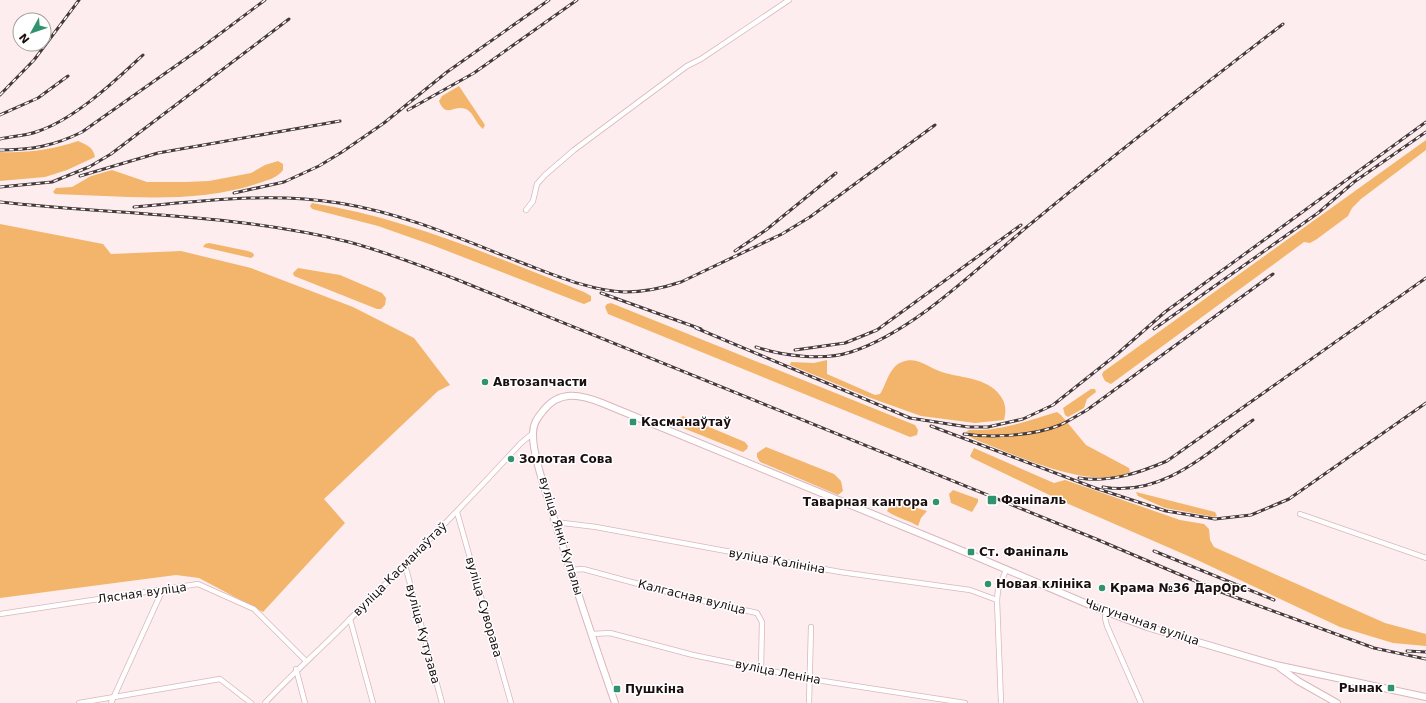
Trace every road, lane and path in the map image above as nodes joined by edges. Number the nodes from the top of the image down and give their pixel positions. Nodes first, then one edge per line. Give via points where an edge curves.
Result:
1 (789, 0) edge
2 (526, 210) dead end
3 (532, 433) junction
4 (457, 512) junction
5 (1300, 514) dead end
6 (556, 522) junction
7 (1426, 558) edge
8 (405, 565) junction
9 (571, 570) junction
10 (1006, 570) junction
11 (163, 589) junction
12 (997, 600) junction
13 (1106, 612) junction
14 (0, 614) edge
15 (350, 619) junction
16 (811, 627) dead end
17 (592, 634) junction
18 (306, 661) junction
19 (1276, 665) junction
20 (296, 669) junction
21 (761, 670) junction
22 (1301, 671) junction
23 (810, 679) junction
24 (1298, 681) junction
25 (114, 697) junction
26 (1426, 698) edge
27 (79, 703) edge
28 (111, 703) edge
29 (251, 703) edge
30 (265, 703) edge
31 (305, 703) edge
32 (373, 703) edge
33 (442, 703) edge
34 (511, 703) edge
35 (615, 703) edge
36 (810, 703) edge
37 (965, 703) edge
38 (1001, 703) edge
39 (1141, 703) edge
40 (1337, 703) edge

1 - 2 street via 687,66 574,150 537,184 533,201
3 - 4 street, вуліца Касманаўтаў
3 - 6 street, вуліца Янкі Купалы
3 - 10 street, Чыгуначная вуліца via 538,417 552,401 566,395 580,396 671,431
4 - 8 street, вуліца Касманаўтаў
4 - 34 street, вуліца Суворава
5 - 7 street
6 - 9 street, вуліца Янкі Купалы
6 - 12 street, вуліца Калініна via 596,527 840,572 970,590
8 - 15 street, вуліца Касманаўтаў
8 - 33 street, вуліца Кутузава
9 - 17 street, вуліца Янкі Купалы
9 - 21 street, Калгасная вуліца via 583,569 757,613 762,622
10 - 12 street
10 - 13 street, Чыгуначная вуліца
11 - 14 street, Лясная вуліца
11 - 18 street, Лясная вуліца via 198,584 254,609
11 - 25 street
12 - 38 street
13 - 19 street, Чыгуначная вуліца via 1147,627
13 - 39 street via 1107,626
15 - 18 street, вуліца Касманаўтаў
15 - 32 street
16 - 23 street
17 - 21 street, вуліца Леніна via 610,634
17 - 35 street, вуліца Янкі Купалы
18 - 20 street, вуліца Касманаўтаў
19 - 22 street, Чыгуначная вуліца
19 - 24 street
20 - 30 street, вуліца Касманаўтаў
20 - 31 street
21 - 23 street, вуліца Леніна
22 - 24 street
22 - 26 street, Чыгуначная вуліца
23 - 36 street
23 - 37 street, вуліца Леніна
24 - 40 street
25 - 27 street
25 - 28 street
25 - 29 street via 220,679

